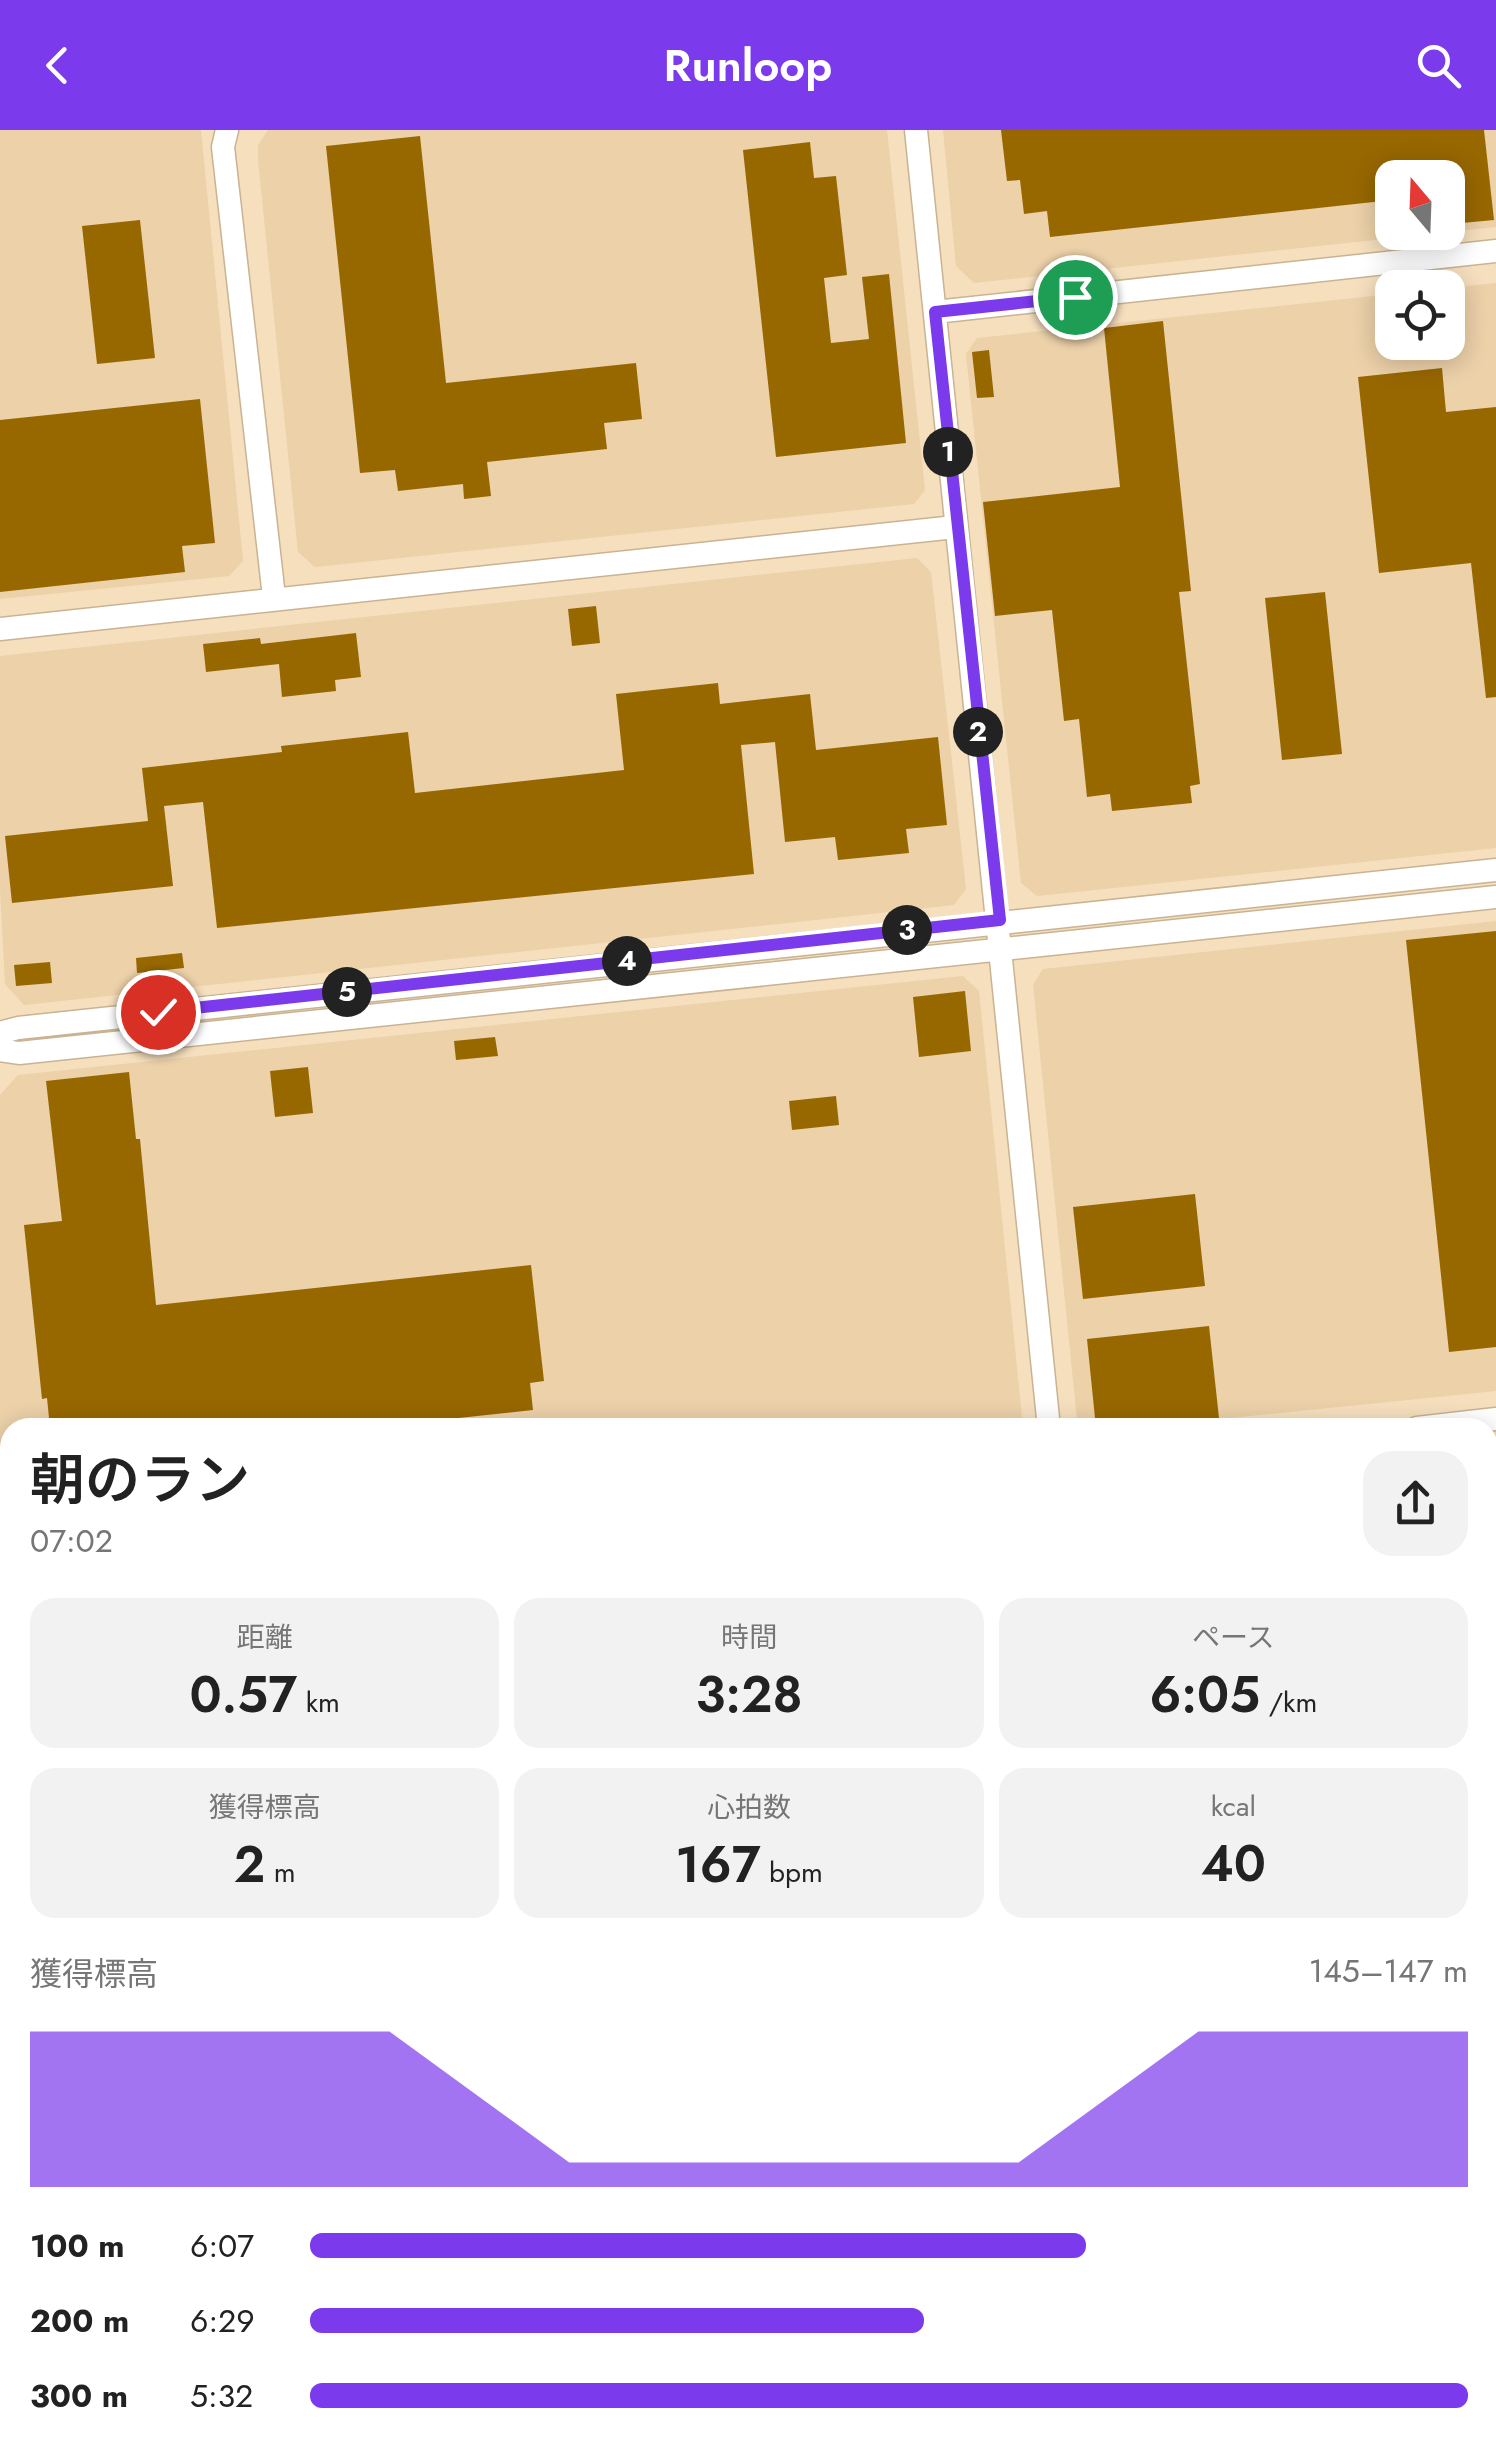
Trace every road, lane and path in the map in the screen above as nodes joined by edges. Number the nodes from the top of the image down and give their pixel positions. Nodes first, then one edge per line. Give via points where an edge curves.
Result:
1 (227, 130) edge
2 (916, 130) edge
3 (1496, 251) edge
4 (935, 312) junction
5 (955, 527) junction
6 (274, 597) junction
7 (0, 629) edge
8 (1496, 870) edge
9 (1496, 897) edge
10 (1000, 920) junction
11 (1002, 949) junction
12 (0, 1033) edge
13 (0, 1050) edge
14 (1048, 1418) edge

1 - 6 street via 223,147
2 - 4 street
3 - 4 street
4 - 5 street
5 - 6 street
5 - 10 street
6 - 7 street
8 - 10 street
9 - 11 street
10 - 11 street
10 - 12 street
11 - 13 street
11 - 14 street

